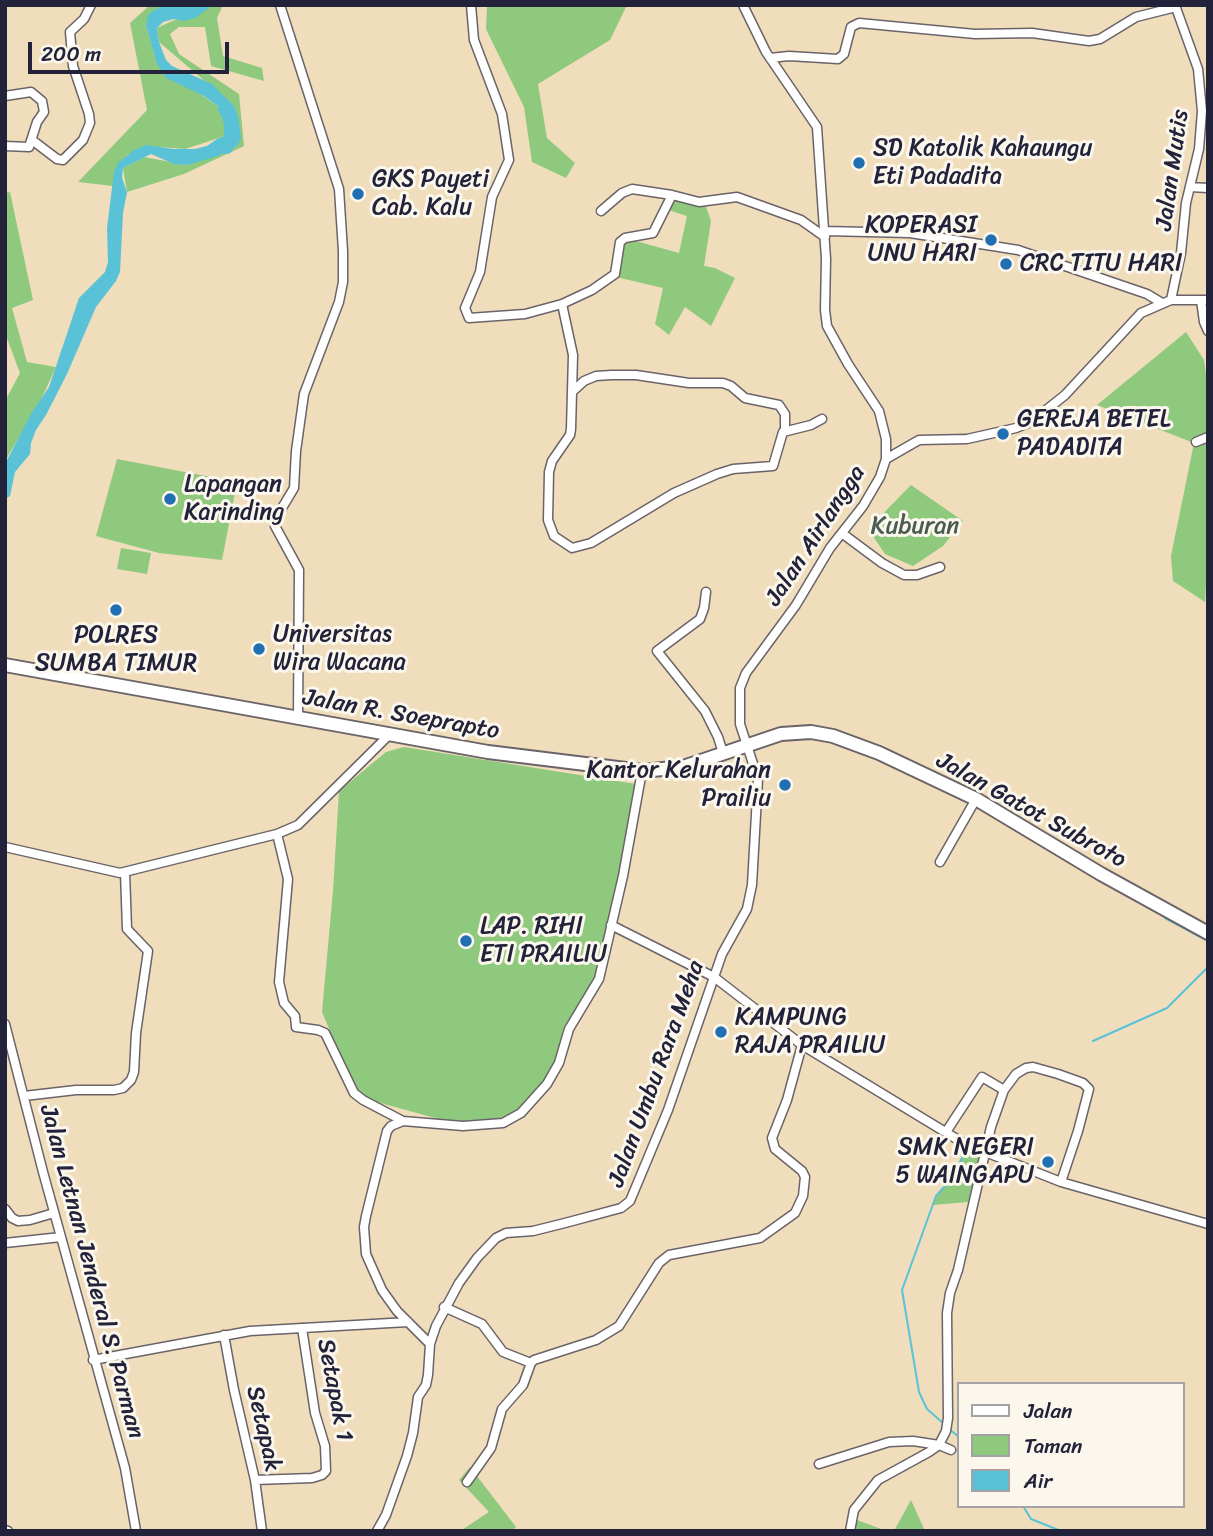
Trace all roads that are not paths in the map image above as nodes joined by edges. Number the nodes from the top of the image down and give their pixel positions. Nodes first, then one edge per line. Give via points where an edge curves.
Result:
1 (91, 5) edge
2 (280, 5) edge
3 (471, 5) edge
4 (743, 5) edge
5 (1175, 6) edge
6 (770, 58) junction
7 (5, 96) edge
8 (32, 140) junction
9 (5, 146) edge
10 (1191, 187) junction
11 (1208, 188) edge
12 (672, 195) junction
13 (601, 211) dead end
14 (825, 234) junction
15 (1204, 300) edge
16 (1167, 302) junction
17 (562, 304) junction
18 (1208, 331) edge
19 (572, 392) junction
20 (821, 419) dead end
21 (785, 431) junction
22 (1208, 437) edge
23 (1196, 442) dead end
24 (886, 459) junction
25 (843, 534) junction
26 (940, 567) dead end
27 (706, 592) dead end
28 (5, 665) edge
29 (298, 718) junction
30 (390, 734) junction
31 (747, 744) junction
32 (723, 754) junction
33 (642, 771) junction
34 (976, 799) junction
35 (278, 834) junction
36 (5, 847) edge
37 (940, 862) dead end
38 (125, 872) junction
39 (611, 925) junction
40 (1208, 933) edge
41 (713, 977) junction
42 (5, 1024) edge
43 (802, 1045) junction
44 (1004, 1090) junction
45 (24, 1096) junction
46 (403, 1121) junction
47 (946, 1132) junction
48 (984, 1152) junction
49 (1061, 1182) junction
50 (5, 1209) edge
51 (54, 1213) junction
52 (1208, 1224) edge
53 (61, 1237) junction
54 (5, 1243) edge
55 (444, 1307) junction
56 (408, 1322) junction
57 (302, 1328) junction
58 (224, 1335) junction
59 (430, 1344) junction
60 (93, 1360) junction
61 (531, 1363) junction
62 (939, 1445) junction
63 (951, 1450) dead end
64 (819, 1464) dead end
65 (255, 1480) junction
66 (467, 1482) dead end
67 (136, 1531) edge
68 (262, 1531) edge
69 (377, 1531) edge
70 (850, 1531) edge

1 - 8 street via 70,32 73,66 90,122 83,140 63,160
2 - 29 street via 339,189 343,251 339,302 304,394 294,488 275,526 299,570
3 - 17 street via 474,40 502,114 509,160 492,197 480,272 466,313 474,319 514,316
4 - 6 street
5 - 6 street via 1136,17 1090,41 859,23 851,27 838,60
5 - 10 street, Jalan Mutis via 1198,69 1201,94 1199,149
6 - 14 street via 817,127
7 - 8 street via 31,92 42,101 44,112
8 - 9 street via 29,147
10 - 11 street
10 - 16 street, Jalan Mutis
12 - 13 street via 632,189
12 - 14 street via 699,202 737,197 805,221
12 - 17 street via 653,233 620,242 612,277
14 - 16 street via 910,233 1018,250
14 - 24 street via 827,326 879,411 887,439
15 - 16 street
15 - 18 street
16 - 24 street, Jalan Airlangga via 1141,313 1073,387 1031,422 967,439 919,440
17 - 19 street via 573,355
19 - 21 street via 584,381 611,375 723,383 745,398 779,405 785,414
19 - 21 street via 570,435 552,460 548,498 554,536 572,548 611,533 674,493 707,479 733,469 773,466
20 - 21 street
22 - 23 street
24 - 25 street, Jalan Airlangga via 876,485
25 - 26 street via 904,575
25 - 31 street, Jalan Airlangga via 746,673 739,707
27 - 32 street via 700,619 657,651 705,711
28 - 29 highway, Jalan R. Soeprapto
29 - 30 highway, Jalan R. Soeprapto
30 - 33 highway, Jalan R. Soeprapto via 488,752
30 - 35 street via 298,825
31 - 32 highway, Jalan R. Soeprapto
31 - 34 highway, Jalan Gatot Subroto via 796,732 833,736
31 - 41 street, Jalan Umbu Rara Meha via 758,779 752,886 747,909
32 - 33 highway, Jalan R. Soeprapto via 683,767
33 - 39 street
34 - 37 street
34 - 40 highway, Jalan Gatot Subroto
35 - 38 street
35 - 46 street via 288,879 279,982 284,1003 295,1016 296,1027 325,1033 354,1093
36 - 38 street
38 - 45 street via 127,929 148,951 131,1080 114,1090
39 - 41 street
39 - 46 street via 598,979 569,1029 555,1073 521,1113 512,1120 488,1125
41 - 43 street
41 - 55 street, Jalan Umbu Rara Meha via 668,1110 629,1204 496,1238
42 - 45 street, Jalan Letnan Jenderal S. Parman
43 - 47 street
43 - 61 street via 772,1138 775,1149 805,1177 795,1213 760,1238 669,1255 659,1263 619,1326 596,1340
44 - 47 street via 982,1077
44 - 48 street
44 - 49 street via 1026,1068 1087,1086 1088,1097
45 - 51 street, Jalan Letnan Jenderal S. Parman
46 - 56 street via 387,1131 364,1227 370,1265
47 - 48 street
48 - 49 street
48 - 62 street via 948,1301 948,1418
49 - 52 street
50 - 51 street via 18,1221
51 - 53 street, Jalan Letnan Jenderal S. Parman
53 - 54 street
53 - 60 street, Jalan Letnan Jenderal S. Parman
55 - 59 street, Jalan Umbu Rara Meha
55 - 61 street via 482,1324 503,1352
56 - 57 street
56 - 59 street
57 - 58 street
57 - 65 street, Setapak 1 via 315,1413 326,1446 326,1471 312,1478
58 - 60 street
58 - 65 street, Setapak
59 - 69 street, Jalan Umbu Rara Meha via 428,1375 416,1403 410,1444
60 - 67 street, Jalan Letnan Jenderal S. Parman via 125,1468
61 - 66 street via 523,1385 502,1409 490,1451
62 - 63 street
62 - 64 street via 889,1442
62 - 70 street via 878,1480 854,1510
65 - 68 street, Setapak

